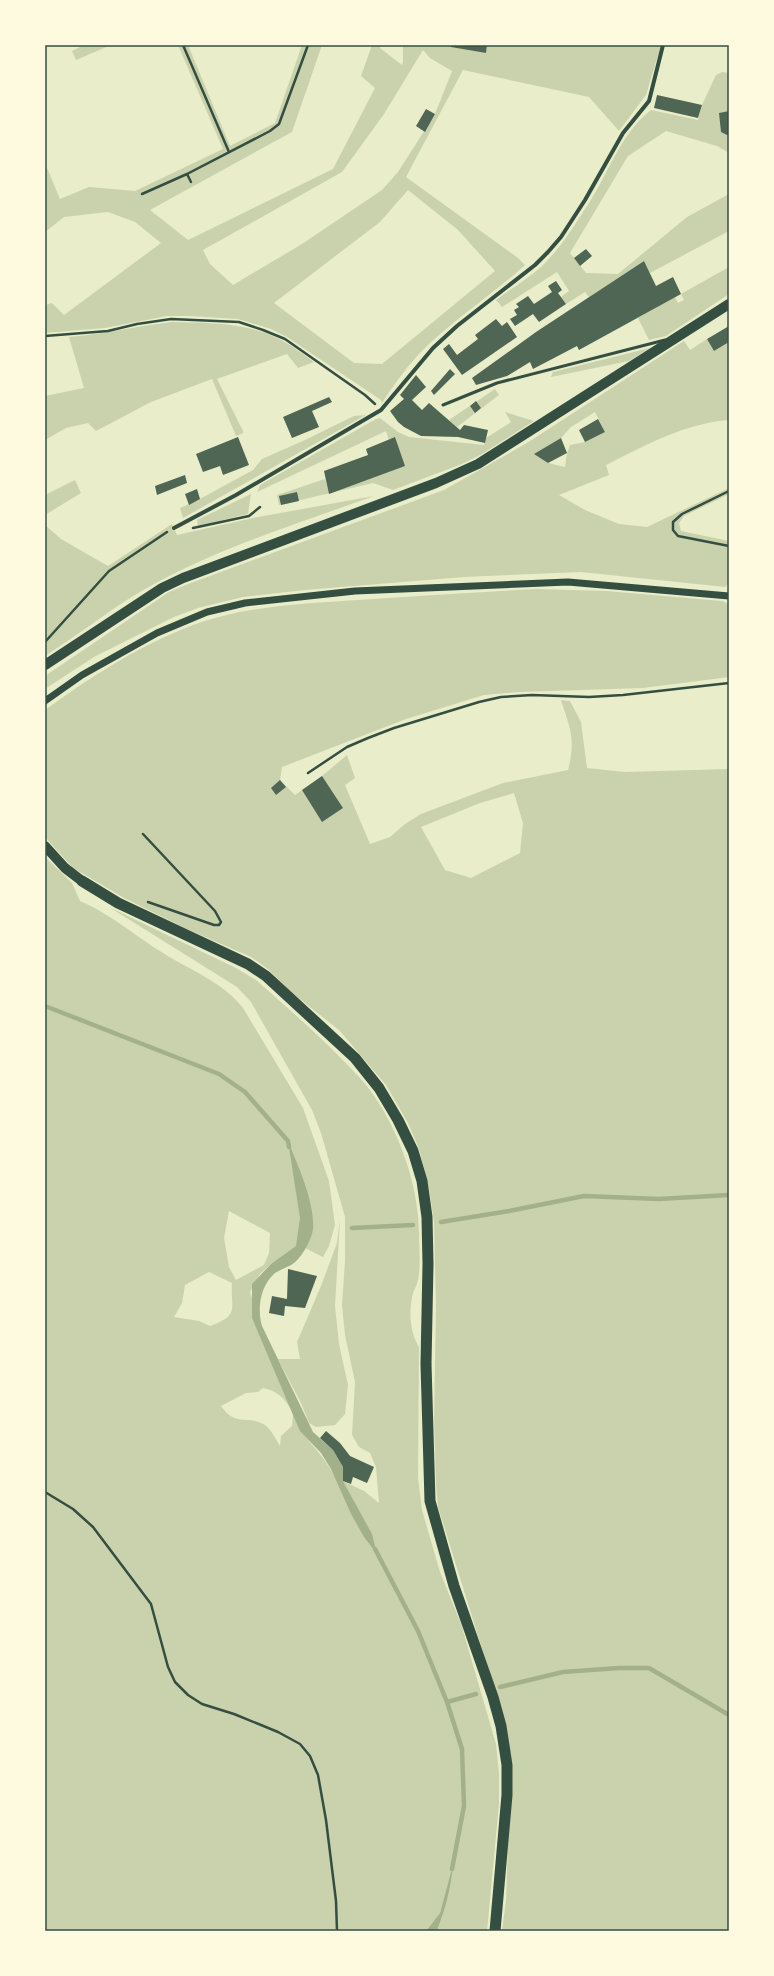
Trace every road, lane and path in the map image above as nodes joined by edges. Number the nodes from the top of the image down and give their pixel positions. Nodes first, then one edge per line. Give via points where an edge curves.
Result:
1 (183, 45) edge
2 (308, 45) edge
3 (663, 45) edge
4 (229, 152) junction
5 (187, 174) junction
6 (191, 182) dead end
7 (142, 194) dead end
8 (729, 304) edge
9 (682, 335) junction
10 (45, 336) edge
11 (443, 405) dead end
12 (381, 410) junction
13 (729, 491) edge
14 (260, 507) dead end
15 (183, 524) junction
16 (174, 528) joint
17 (729, 546) edge
18 (729, 596) edge
19 (45, 642) edge
20 (45, 666) edge
21 (729, 683) edge
22 (45, 701) edge
23 (308, 773) dead end
24 (143, 834) dead end
25 (45, 846) edge
26 (82, 881) joint
27 (148, 902) dead end
28 (45, 1492) edge
29 (337, 1931) edge
30 (495, 1931) edge

1 - 4 path
2 - 4 path via 279,124
3 - 12 street via 649,101 623,133 561,237 535,265 456,326 433,348
4 - 5 path
5 - 6 path
5 - 7 path
8 - 9 main road
9 - 11 lane via 497,382
9 - 20 main road via 478,464 436,483 183,578 162,588
10 - 12 path via 108,331 171,319 239,322 285,339 365,395
12 - 15 street
13 - 17 path via 682,514 673,522 673,530 678,536
14 - 15 path via 250,516 198,528 186,527
15 - 16 street
16 - 19 path via 109,571
18 - 22 street via 561,582 355,591 245,603 207,612 157,633 82,675
21 - 23 path via 623,695 532,695 478,702 368,738 347,747
24 - 27 path via 215,911 221,922 214,925
25 - 26 main road via 65,868
26 - 30 highway via 125,907 248,964 266,976 355,1058 379,1088 413,1151 422,1181 427,1217 427,1413 430,1501 454,1586 494,1698 505,1746 507,1796
28 - 29 path via 73,1509 93,1527 151,1604 168,1667 175,1682 188,1695 202,1704 278,1732 300,1744 310,1756 318,1775 326,1820

